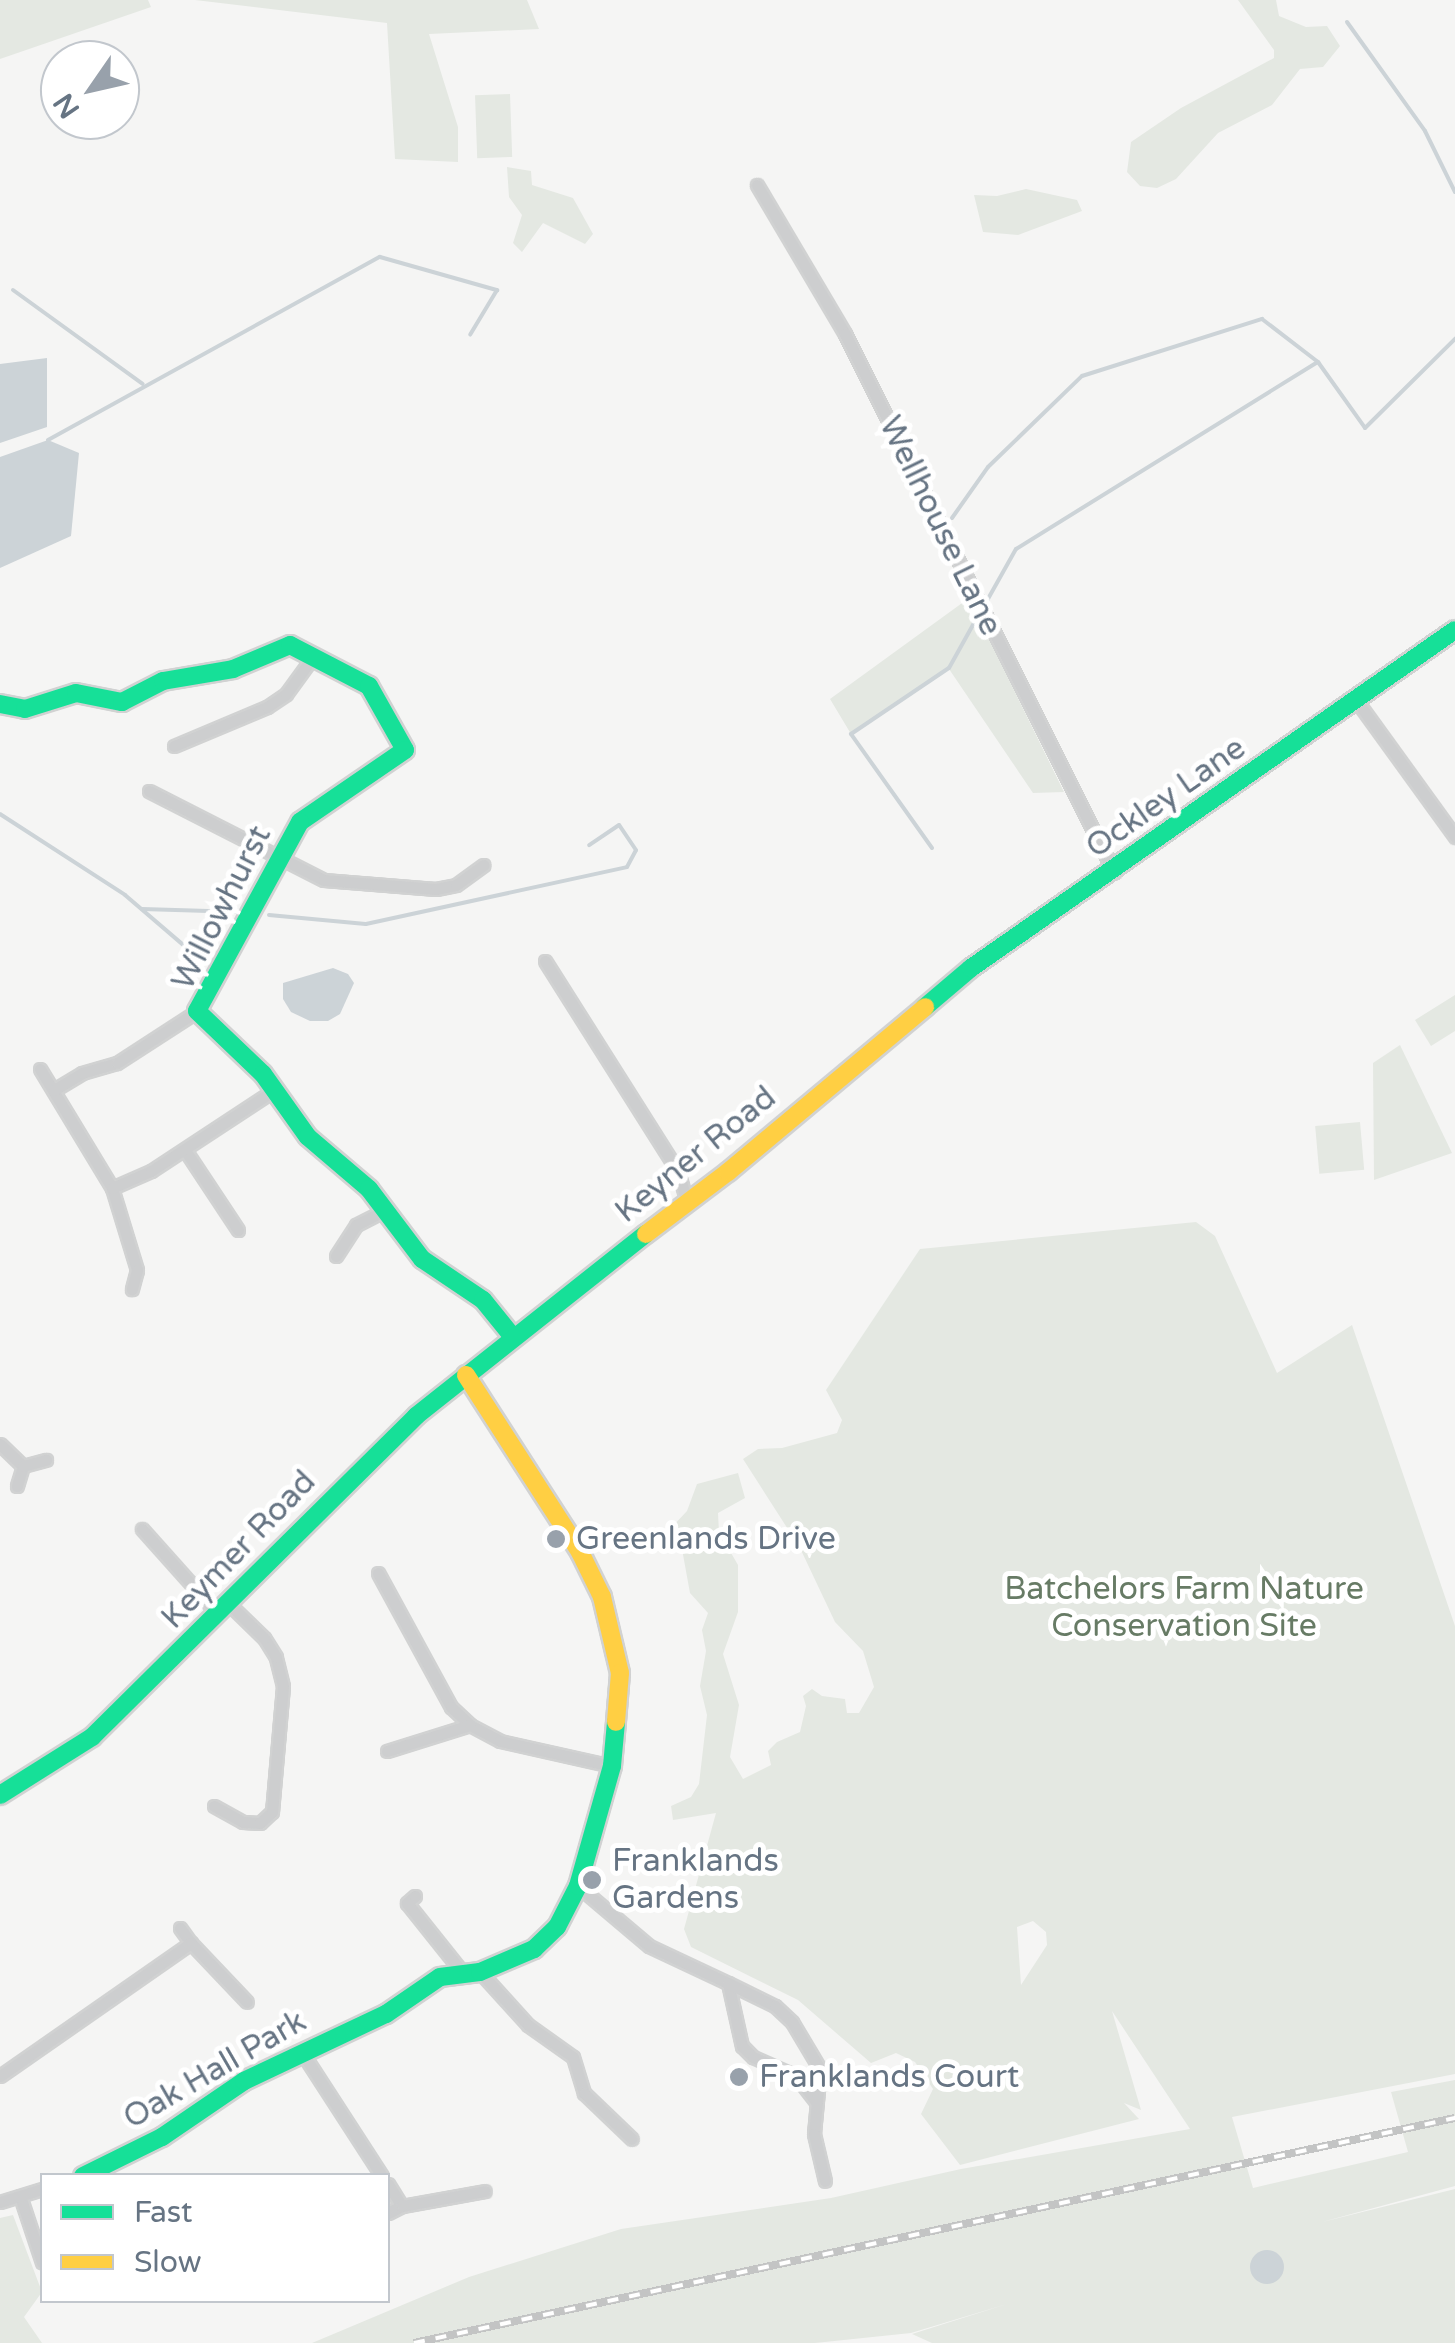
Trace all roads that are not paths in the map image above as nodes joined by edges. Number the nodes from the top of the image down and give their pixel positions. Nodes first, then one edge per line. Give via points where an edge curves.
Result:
1 (757, 185) dead end
2 (1455, 630) edge
3 (313, 657) junction
4 (1356, 700) junction
5 (0, 704) edge
6 (174, 746) dead end
7 (149, 791) dead end
8 (1455, 837) edge
9 (280, 860) junction
10 (484, 865) dead end
11 (1114, 872) junction
12 (546, 961) dead end
13 (198, 1011) junction
14 (912, 1016) joint
15 (40, 1069) dead end
16 (276, 1089) junction
17 (54, 1090) junction
18 (185, 1150) junction
19 (678, 1171) junction
20 (708, 1186) junction
21 (112, 1188) junction
22 (687, 1202) junction
23 (383, 1210) junction
24 (238, 1230) dead end
25 (336, 1256) dead end
26 (132, 1289) dead end
27 (513, 1336) junction
28 (466, 1375) junction
29 (0, 1444) edge
30 (46, 1460) dead end
31 (24, 1466) junction
32 (18, 1486) dead end
33 (142, 1529) dead end
34 (378, 1573) dead end
35 (224, 1609) junction
36 (470, 1725) junction
37 (387, 1751) dead end
38 (612, 1766) junction
39 (0, 1795) edge
40 (214, 1806) dead end
41 (578, 1886) junction
42 (415, 1896) dead end
43 (180, 1928) dead end
44 (191, 1942) junction
45 (471, 1972) junction
46 (728, 1982) junction
47 (246, 2002) dead end
48 (804, 2044) junction
49 (302, 2051) junction
50 (0, 2076) edge
51 (800, 2082) junction
52 (816, 2102) junction
53 (632, 2139) dead end
54 (88, 2173) edge
55 (380, 2173) edge
56 (825, 2181) dead end
57 (390, 2187) edge
58 (40, 2189) edge
59 (485, 2190) dead end
60 (20, 2196) junction
61 (0, 2202) edge
62 (402, 2206) junction
63 (390, 2212) edge
64 (40, 2256) edge

1 - 11 street, Wellhouse Lane via 846,334
2 - 4 street, Ockley Lane
3 - 5 street via 301,646 267,650 233,669 163,681 122,702 76,693 25,709
3 - 6 street via 286,694 267,707
3 - 9 street, Willowhurst via 369,686 405,750 312,810
4 - 8 street
4 - 11 street, Ockley Lane
7 - 9 street
9 - 10 street via 324,880 436,889
9 - 13 street, Willowhurst
11 - 14 street, Ockley Lane
12 - 19 street
13 - 16 street, Willowhurst
13 - 17 street via 117,1063
14 - 20 street, Keyner Road
15 - 17 street
16 - 18 street
16 - 23 street, Willowhurst via 308,1137 369,1189
17 - 21 street
18 - 21 street
18 - 24 street
19 - 20 street
19 - 22 street
20 - 22 street, Keyner Road
21 - 26 street via 137,1270
22 - 27 street, Keyner Road
23 - 25 street via 356,1226
23 - 27 street, Willowhurst via 422,1259 483,1300
27 - 28 street, Keymer Road
28 - 35 street, Keymer Road via 353,1475
28 - 38 street via 602,1597 620,1673
29 - 31 street
30 - 31 street
31 - 32 street
33 - 35 street
34 - 36 street via 451,1707
35 - 39 street, Keymer Road via 92,1737
35 - 40 street via 264,1638 283,1686 272,1812 260,1823 243,1822
36 - 37 street
36 - 38 street via 500,1741
38 - 41 street
41 - 45 street via 557,1927 534,1949
41 - 46 street via 649,1946
42 - 45 street via 408,1902
43 - 44 street
44 - 47 street
44 - 50 street
45 - 49 street, Oak Hall Park via 440,1976 381,2016
45 - 53 street via 573,2057 584,2093
46 - 48 street via 774,2006
46 - 51 street via 742,2046
48 - 51 street
48 - 52 street via 820,2069
49 - 54 street, Oak Hall Park via 162,2137
49 - 55 street
51 - 52 street
52 - 56 street via 814,2134
57 - 62 street
58 - 60 street
59 - 62 street
60 - 61 street
60 - 64 street
62 - 63 street

